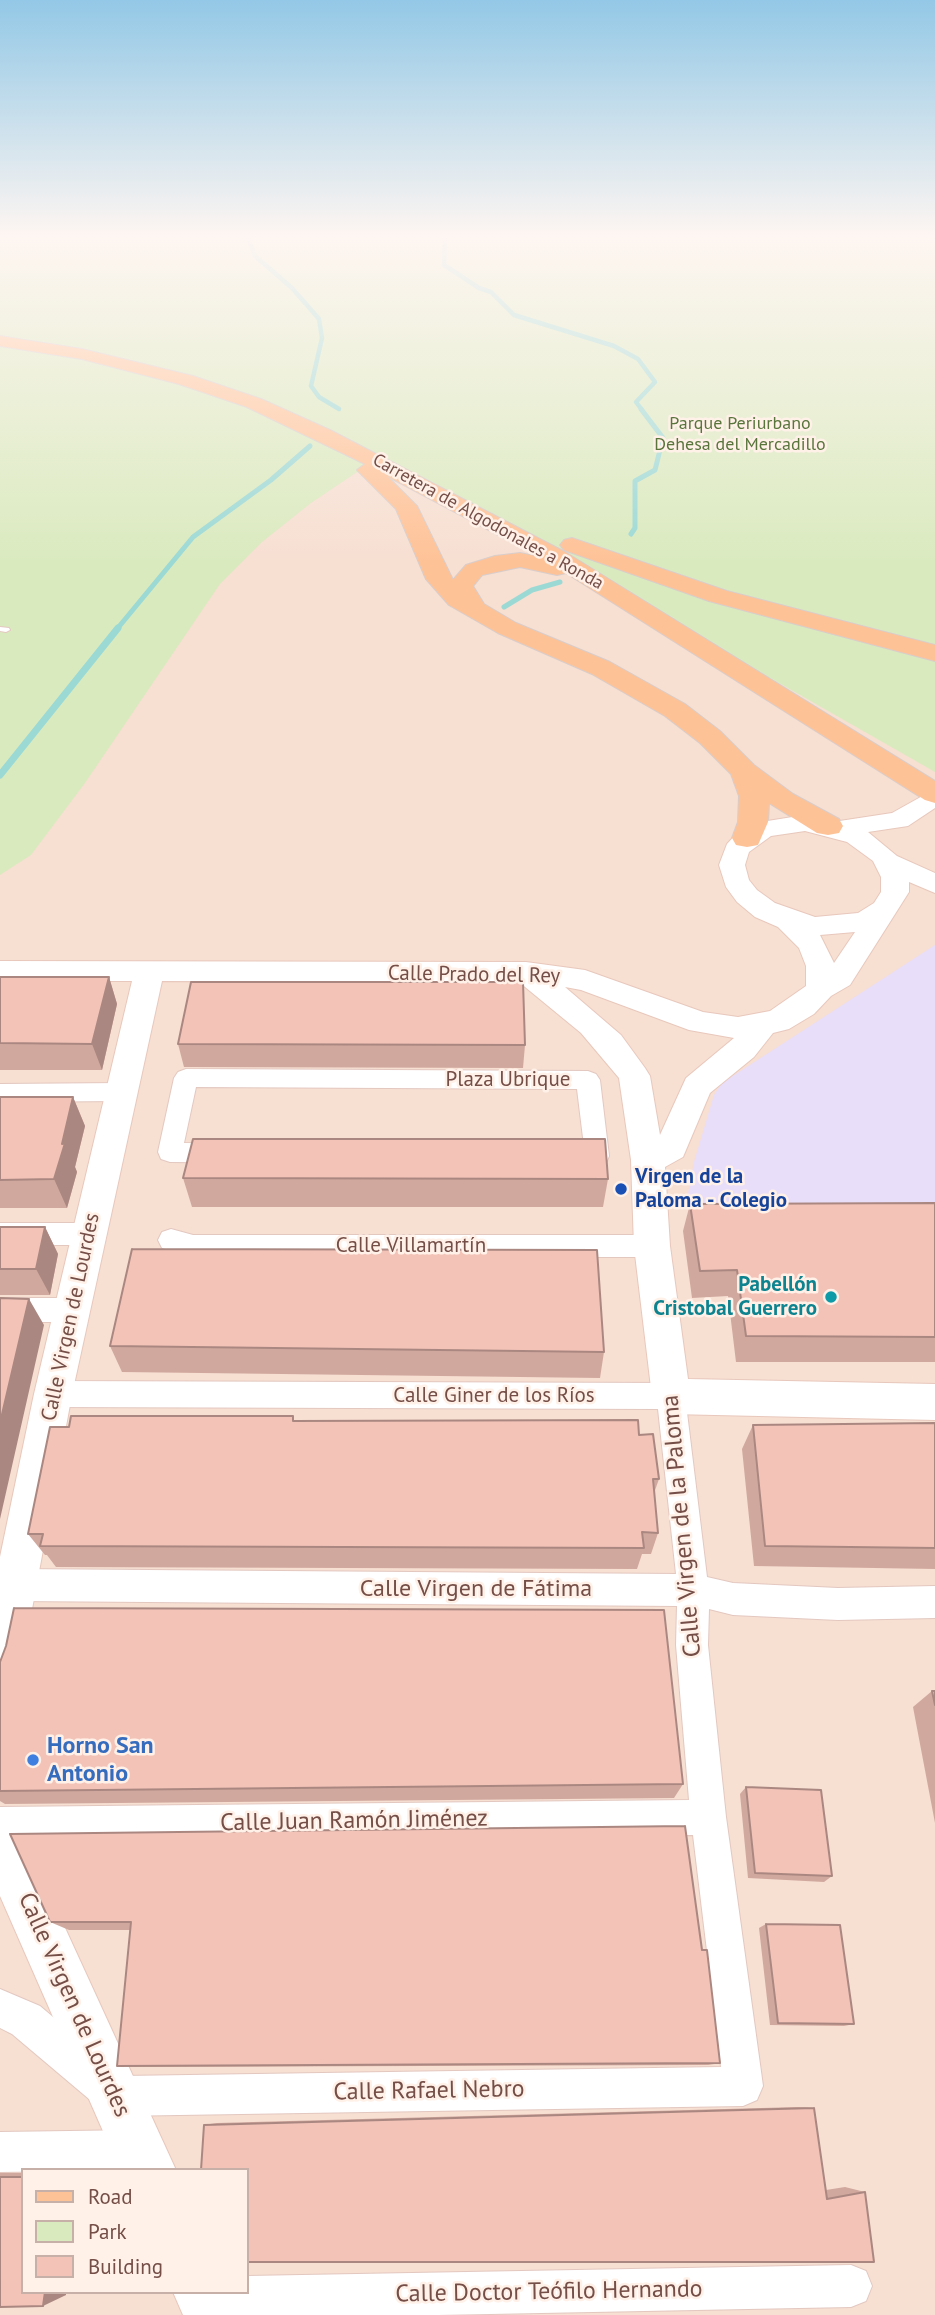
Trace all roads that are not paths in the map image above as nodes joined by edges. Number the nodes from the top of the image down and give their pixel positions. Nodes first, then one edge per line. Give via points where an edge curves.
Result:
1 (32, 346) edge
2 (323, 434) junction
3 (425, 485) junction
4 (620, 594) junction
5 (474, 609) junction
6 (935, 653) edge
7 (744, 771) junction
8 (935, 796) edge
9 (904, 816) junction
10 (833, 828) junction
11 (747, 838) junction
12 (886, 859) junction
13 (935, 884) edge
14 (935, 901) edge
15 (886, 908) junction
16 (788, 920) junction
17 (0, 971) edge
18 (149, 972) junction
19 (526, 972) junction
20 (821, 989) junction
21 (762, 1026) junction
22 (186, 1078) joint
23 (120, 1092) junction
24 (0, 1093) edge
25 (648, 1160) junction
26 (0, 1234) edge
27 (88, 1234) junction
28 (171, 1240) dead end
29 (652, 1246) junction
30 (0, 1310) edge
31 (74, 1310) junction
32 (53, 1394) junction
33 (671, 1396) junction
34 (935, 1402) edge
35 (15, 1585) junction
36 (693, 1590) junction
37 (935, 1602) edge
38 (0, 1663) edge
39 (708, 1817) junction
40 (0, 1825) edge
41 (0, 1840) edge
42 (0, 2008) edge
43 (743, 2086) joint
44 (116, 2096) junction
45 (0, 2152) edge
46 (144, 2160) edge
47 (851, 2286) edge
48 (206, 2302) edge

1 - 2 main road, Carretera de Algodonales a Ronda via 176,377 254,403
2 - 3 main road, Carretera de Algodonales a Ronda
2 - 5 main road via 406,506 438,579
3 - 4 main road, Carretera de Algodonales a Ronda
3 - 6 main road via 591,552 718,596
4 - 5 main road via 538,562 503,561 465,577 461,586
4 - 8 main road, Carretera de Algodonales a Ronda
5 - 7 main road via 637,687 710,737
7 - 10 main road
7 - 11 main road via 754,796
8 - 9 street
9 - 10 street
9 - 12 street
10 - 11 street via 783,824
10 - 12 street via 872,845
11 - 16 street via 736,850 732,865 736,881 765,910
12 - 13 street
12 - 15 street via 895,877 895,892
14 - 15 street
15 - 16 street via 867,920 842,926
15 - 20 street, Calle Prado del Rey via 840,978
16 - 20 street via 812,944 821,966
17 - 18 street, Calle Prado del Rey
18 - 19 street, Calle Prado del Rey
18 - 23 street, Calle Virgen de Lourdes
19 - 21 street, Calle Prado del Rey via 585,980 722,1028
19 - 25 street, Calle Virgen de la Paloma via 592,1025 625,1061 638,1089
20 - 21 street, Calle Prado del Rey via 797,1010
21 - 25 street via 743,1049 697,1086 671,1148
22 - 22 street, Plaza Ubrique via 170,1152 597,1156 588,1080
23 - 24 street
23 - 27 street, Calle Virgen de Lourdes
25 - 29 street, Calle Virgen de la Paloma
26 - 27 street
27 - 31 street, Calle Virgen de Lourdes
28 - 29 street, Calle Villamartín via 193,1246
29 - 33 street, Calle Virgen de la Paloma
30 - 31 street
31 - 32 street, Calle Virgen de Lourdes
32 - 33 street, Calle Giner de los Ríos
32 - 35 street, Calle Virgen de Lourdes
33 - 34 street, Calle Giner de los Ríos
33 - 36 street, Calle Virgen de la Paloma
35 - 36 street, Calle Virgen de Fátima
35 - 38 street, Calle Virgen de Lourdes
36 - 37 street, Calle Virgen de Fátima via 840,1613
36 - 39 street, Calle Virgen de la Paloma via 692,1645 706,1703
39 - 40 street, Calle Juan Ramón Jiménez
39 - 43 street, Calle Virgen de la Paloma
41 - 44 street, Calle Virgen de Lourdes
42 - 44 street via 26,2020
43 - 44 street, Calle Rafael Nebro
44 - 46 street, Calle Virgen de Lourdes
45 - 46 street
47 - 48 street, Calle Doctor Teófilo Hernando

